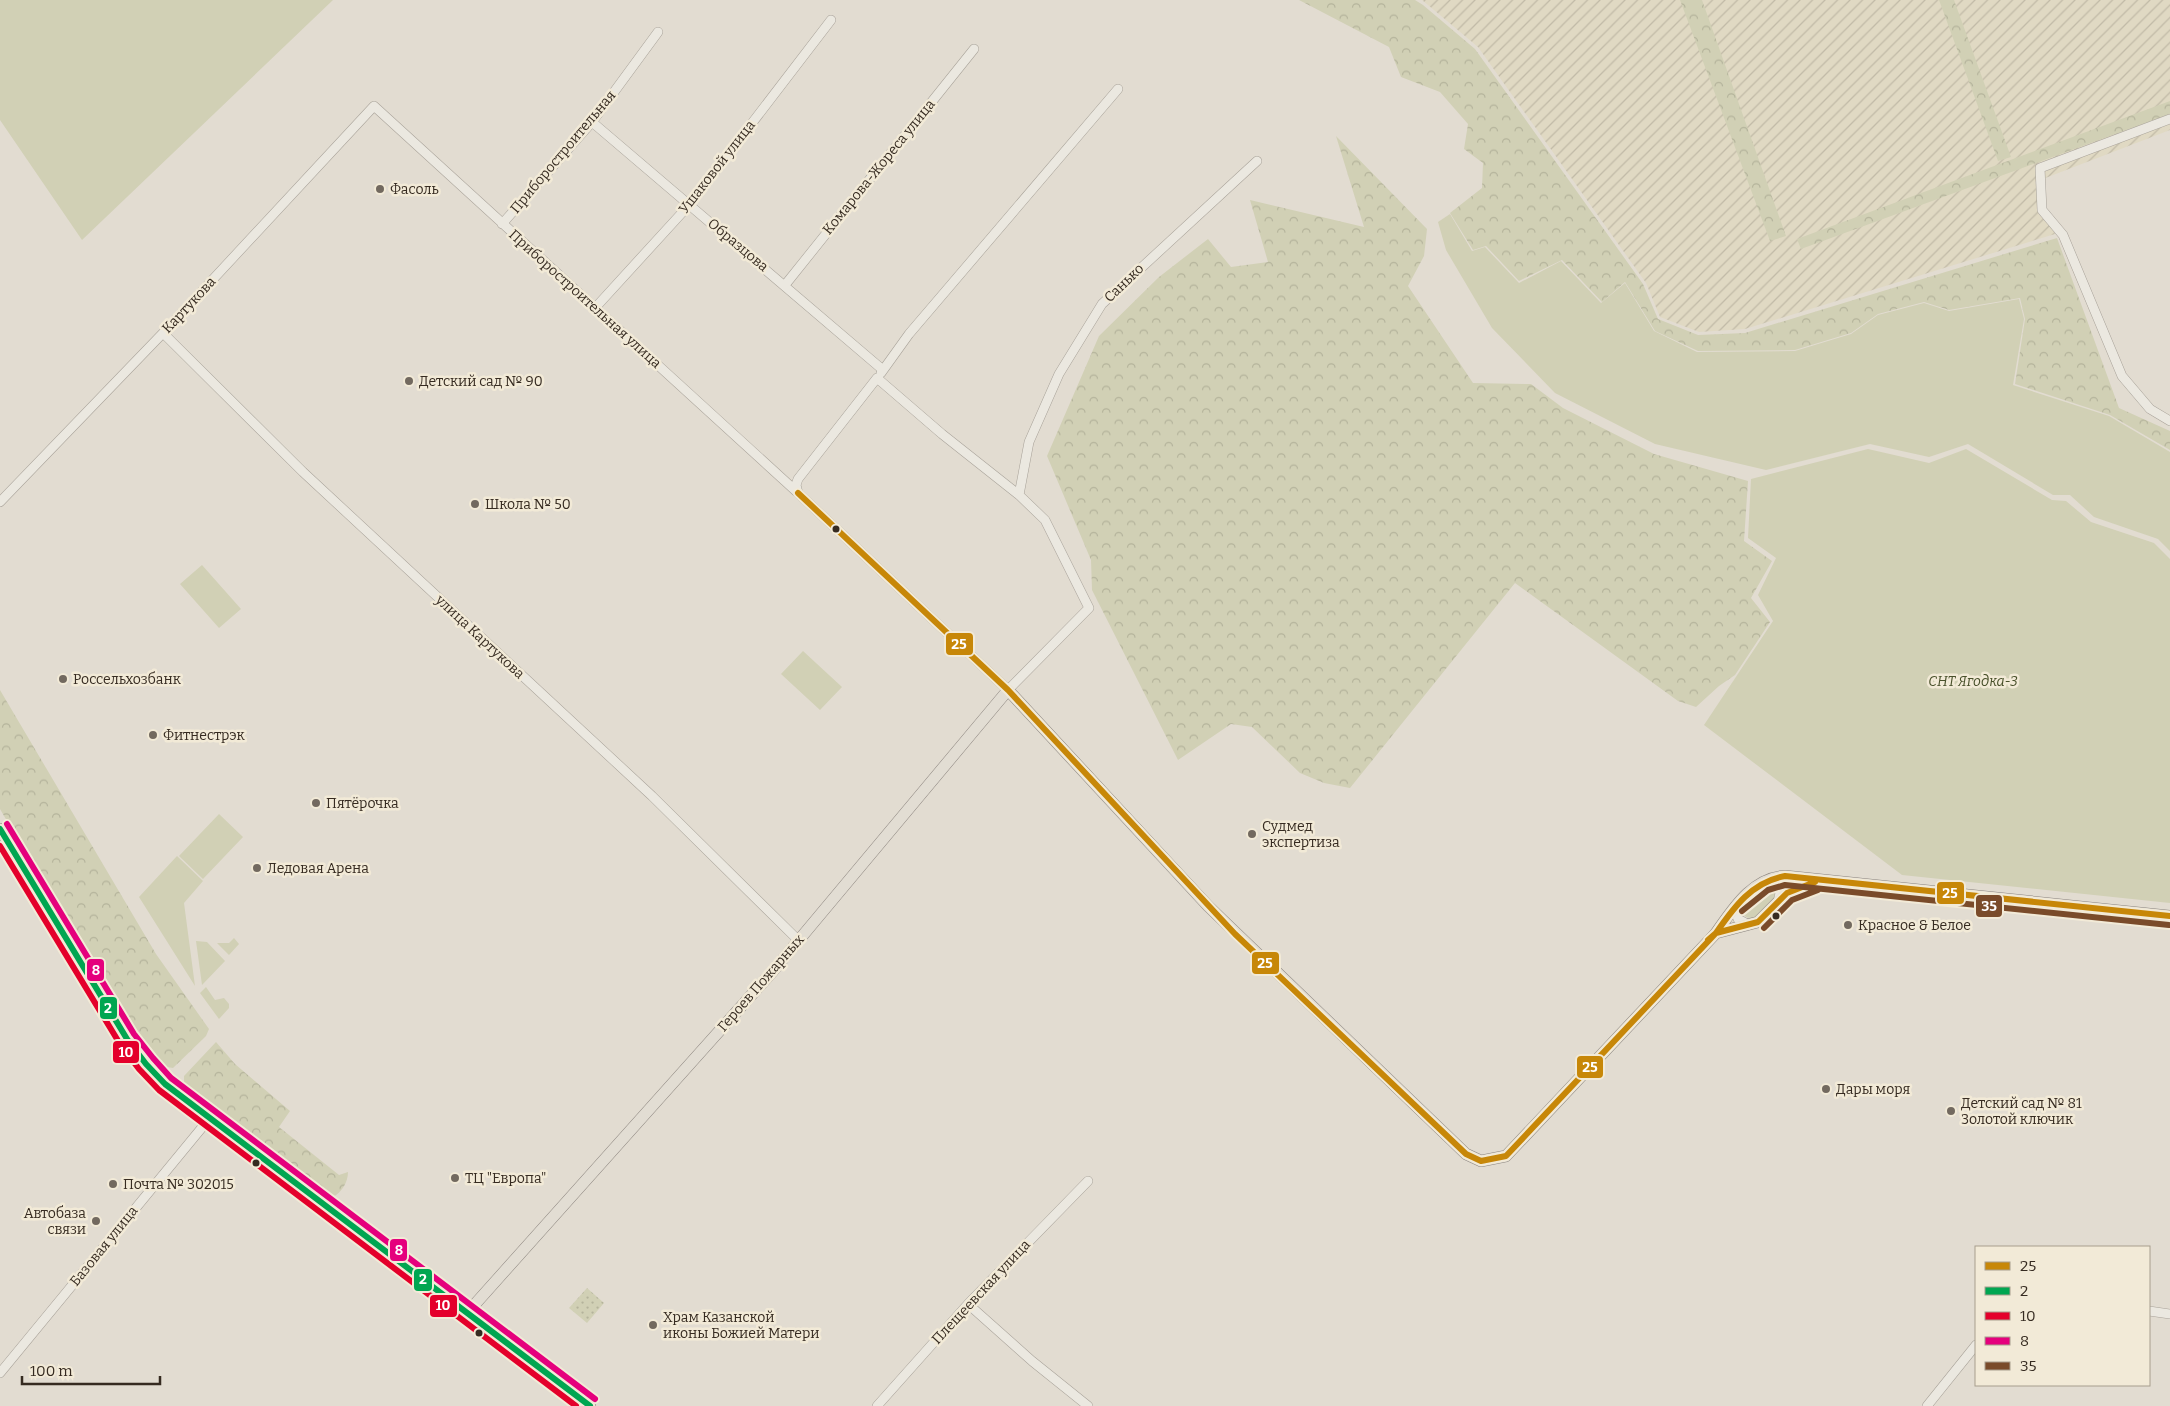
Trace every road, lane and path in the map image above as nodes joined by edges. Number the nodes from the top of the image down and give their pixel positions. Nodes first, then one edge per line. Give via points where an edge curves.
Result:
1 (830, 20) dead end
2 (658, 32) dead end
3 (974, 49) dead end
4 (1118, 89) dead end
5 (374, 106) joint
6 (2170, 119) edge
7 (592, 122) junction
8 (1256, 160) dead end
9 (690, 204) junction
10 (502, 224) junction
11 (785, 285) junction
12 (594, 308) junction
13 (163, 333) junction
14 (883, 370) junction
15 (877, 378) junction
16 (2170, 421) edge
17 (798, 493) junction
18 (1019, 495) junction
19 (0, 502) edge
20 (1008, 690) junction
21 (0, 828) edge
22 (1764, 881) junction
23 (1820, 881) junction
24 (1778, 902) junction
25 (1736, 905) junction
26 (2170, 916) edge
27 (1751, 925) junction
28 (1716, 933) junction
29 (798, 940) junction
30 (209, 1119) junction
31 (1088, 1181) dead end
32 (968, 1304) junction
33 (468, 1312) junction
34 (2150, 1312) edge
35 (2170, 1314) edge
36 (1975, 1347) edge
37 (0, 1373) edge
38 (590, 1406) edge
39 (877, 1406) edge
40 (1088, 1406) edge
41 (1927, 1406) edge

1 - 9 street, Ушаковой улица
2 - 7 street, Приборостроительная
3 - 11 street, Комарова-Жореса улица
4 - 14 street
5 - 10 street, Приборостроительная улица
5 - 13 street, Картукова
6 - 16 street via 2040,168 2042,210 2063,235 2122,376 2150,409
7 - 9 street, Образцова
7 - 10 street, Приборостроительная
8 - 18 street, Санько via 1102,304 1059,374 1029,442
9 - 11 street, Образцова
9 - 12 street, Ушаковой улица
10 - 12 street, Приборостроительная улица
11 - 14 street, Образцова
12 - 17 street, Приборостроительная улица
13 - 19 street, Картукова
13 - 29 street, улица Картукова via 304,472 652,796
14 - 15 street
15 - 17 street via 798,479
15 - 18 street
17 - 20 street, Приборостроительная улица
18 - 20 street via 1045,520 1089,608
20 - 28 main road, Приборостроительная улица via 1235,934 1466,1154 1481,1160 1506,1156 1515,1148
20 - 29 main road, Героев Пожарных
21 - 30 main road via 127,1039 166,1084
22 - 23 main road via 1784,876
22 - 24 street via 1777,886 1780,893
22 - 25 main road
23 - 24 main road via 1792,890
23 - 26 main road
24 - 27 main road
25 - 27 street via 1738,919
25 - 28 main road
27 - 28 main road
29 - 33 main road, Героев Пожарных
30 - 33 main road
30 - 37 street, Базовая улица
31 - 32 street, Плещеевская улица
32 - 39 street, Плещеевская улица
32 - 40 street via 1032,1362
33 - 38 main road
34 - 35 street
36 - 41 street

